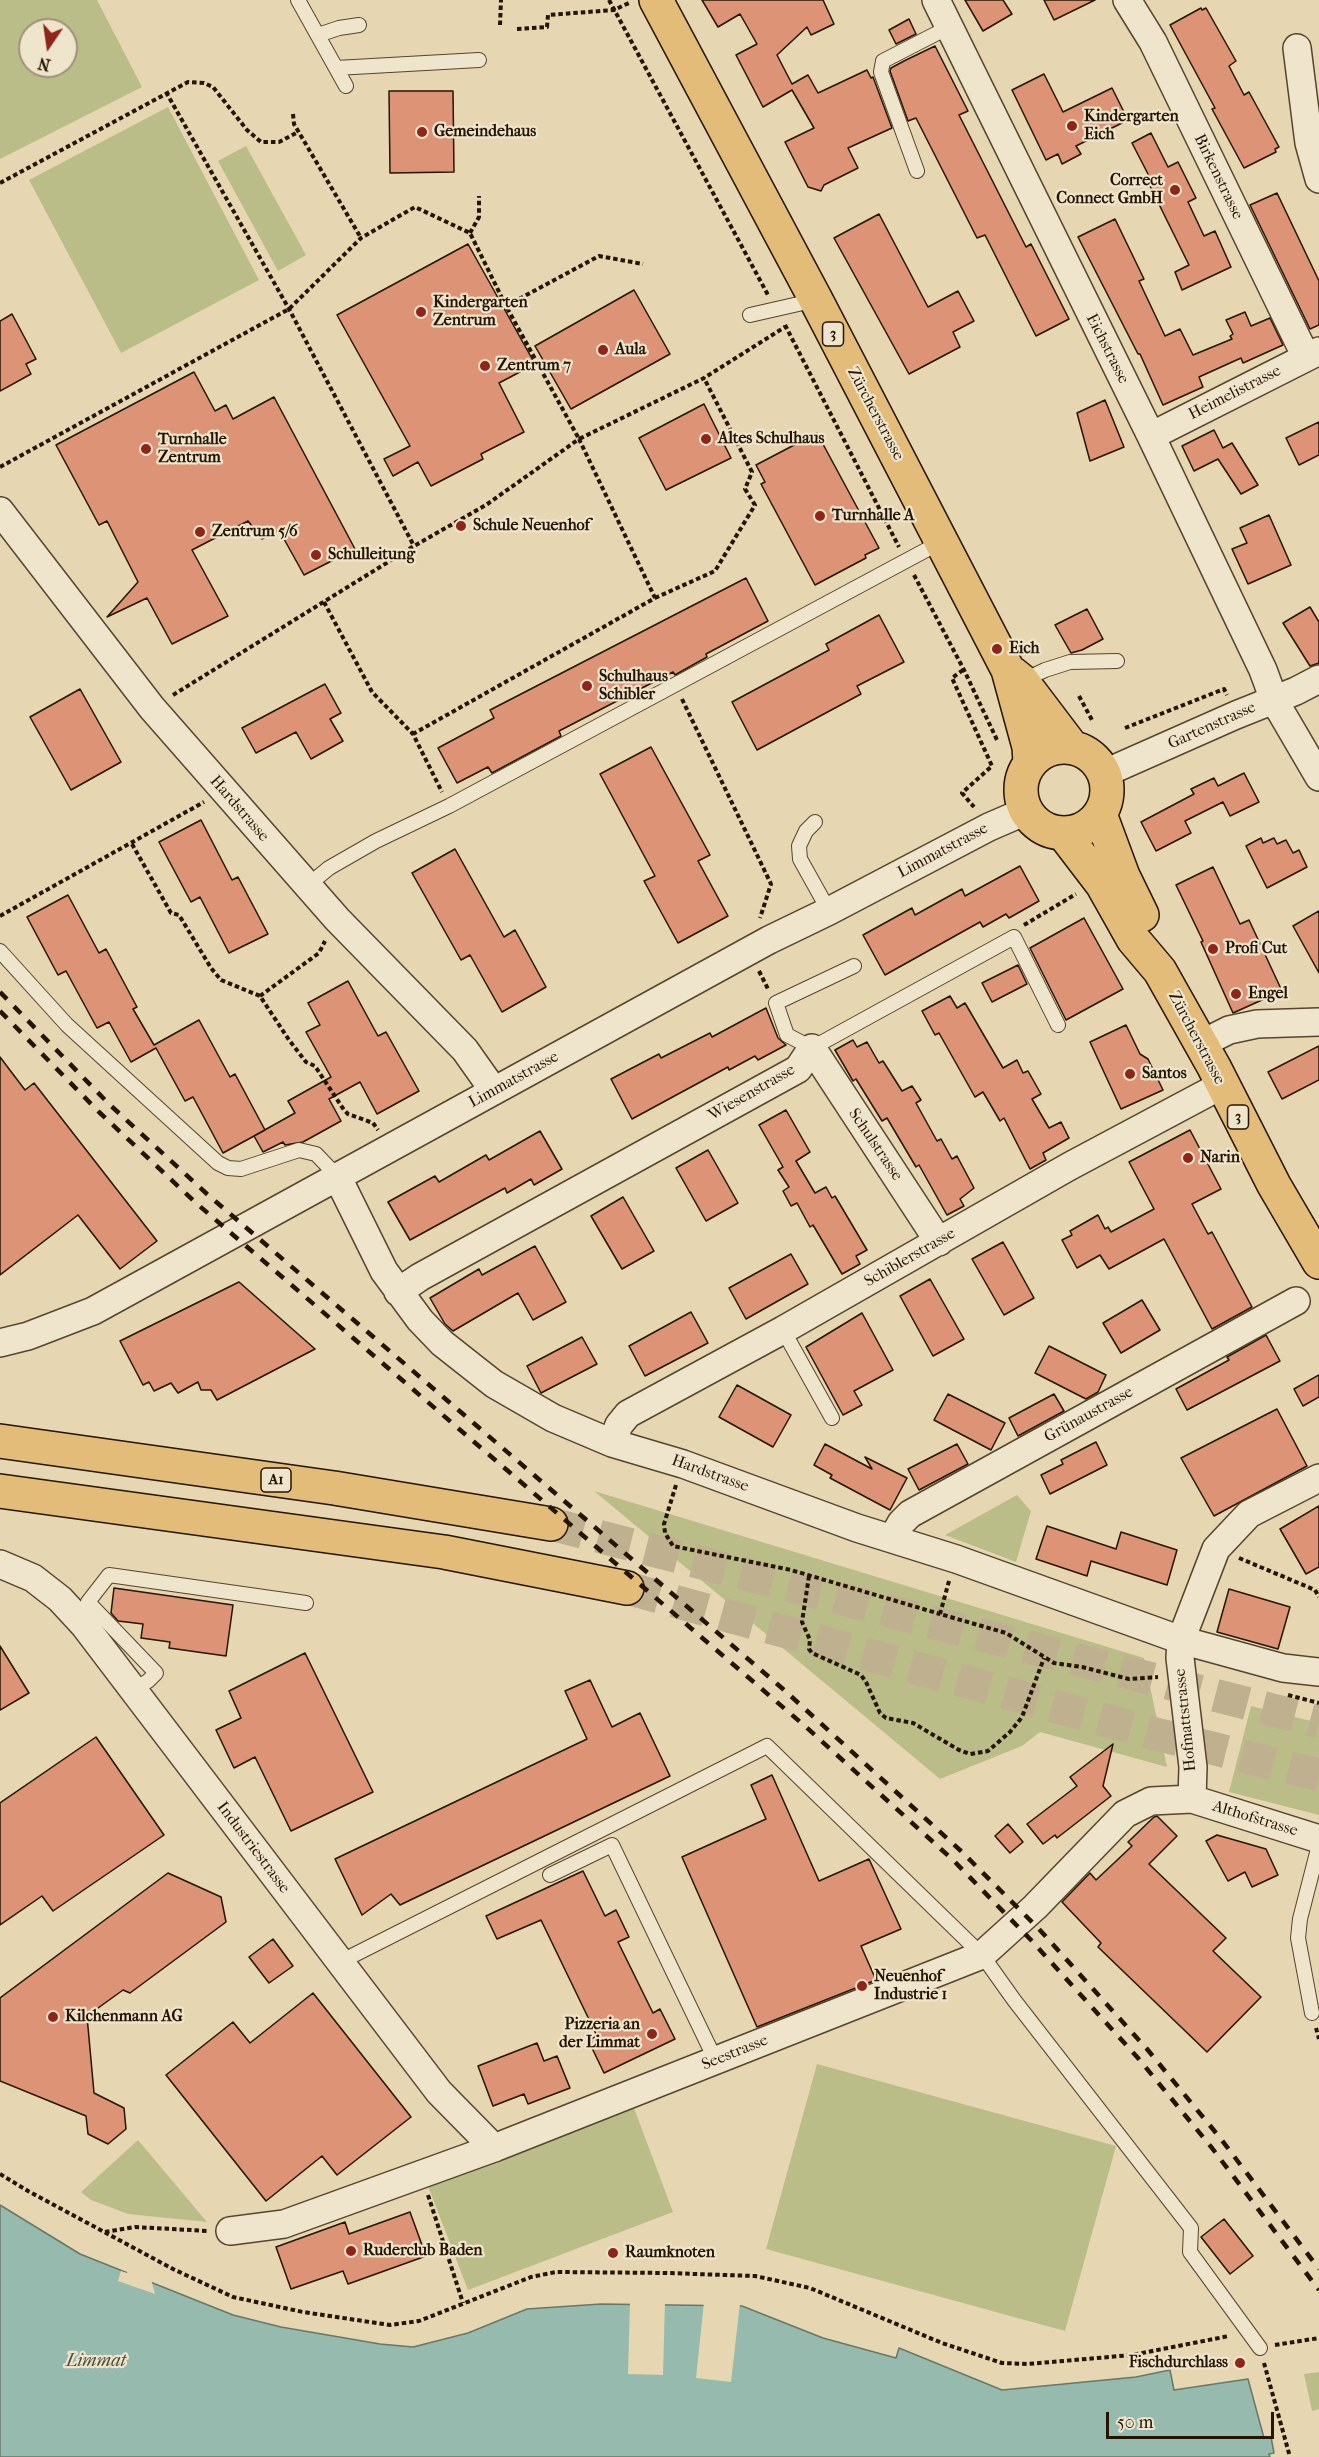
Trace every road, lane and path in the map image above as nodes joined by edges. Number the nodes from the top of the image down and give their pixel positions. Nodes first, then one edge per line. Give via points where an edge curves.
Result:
1 (298, 0) edge
2 (501, 0) edge
3 (609, 0) edge
4 (936, 0) edge
5 (1127, 0) edge
6 (653, 1) edge
7 (614, 10) junction
8 (359, 25) dead end
9 (500, 25) dead end
10 (949, 27) junction
11 (517, 29) dead end
12 (318, 35) junction
13 (1297, 48) dead end
14 (479, 60) dead end
15 (336, 68) junction
16 (346, 86) dead end
17 (166, 92) junction
18 (293, 114) dead end
19 (298, 132) junction
20 (916, 171) dead end
21 (1319, 179) edge
22 (0, 183) edge
23 (479, 196) dead end
24 (470, 233) junction
25 (361, 238) junction
26 (643, 264) dead end
27 (818, 304) junction
28 (506, 306) junction
29 (289, 309) junction
30 (776, 310) junction
31 (750, 315) dead end
32 (786, 327) junction
33 (1312, 354) edge
34 (704, 378) junction
35 (1151, 436) junction
36 (579, 440) junction
37 (0, 467) edge
38 (0, 511) edge
39 (941, 542) junction
40 (414, 546) junction
41 (906, 561) junction
42 (655, 598) junction
43 (324, 602) junction
44 (1117, 661) dead end
45 (964, 670) junction
46 (1015, 675) junction
47 (1319, 679) edge
48 (675, 684) junction
49 (1079, 696) dead end
50 (1274, 700) junction
51 (152, 708) junction
52 (1236, 715) junction
53 (1092, 720) dead end
54 (1125, 728) dead end
55 (413, 734) junction
56 (999, 744) dead end
57 (1072, 747) junction
58 (1030, 763) junction
59 (1105, 773) junction
60 (1319, 777) edge
61 (223, 791) junction
62 (449, 806) junction
63 (1026, 811) junction
64 (1100, 814) junction
65 (815, 822) dead end
66 (989, 827) junction
67 (1063, 833) junction
68 (132, 844) junction
69 (307, 886) junction
70 (1078, 893) dead end
71 (829, 911) junction
72 (0, 916) edge
73 (337, 919) junction
74 (1014, 937) junction
75 (769, 940) junction
76 (0, 951) edge
77 (854, 966) dead end
78 (1160, 971) junction
79 (260, 996) junction
80 (1319, 1022) edge
81 (1058, 1025) dead end
82 (1201, 1044) junction
83 (812, 1048) junction
84 (1222, 1085) junction
85 (494, 1091) junction
86 (379, 1131) dead end
87 (337, 1176) junction
88 (939, 1242) junction
89 (1319, 1262) edge
90 (398, 1292) junction
91 (1296, 1301) dead end
92 (783, 1330) junction
93 (0, 1343) edge
94 (832, 1418) dead end
95 (0, 1442) edge
96 (612, 1443) junction
97 (1319, 1478) edge
98 (0, 1491) edge
99 (669, 1503) dead end
100 (551, 1524) tunnel mouth
101 (892, 1539) junction
102 (1216, 1549) junction
103 (956, 1559) junction
104 (0, 1564) edge
105 (809, 1576) junction
106 (627, 1588) tunnel mouth
107 (1319, 1598) edge
108 (306, 1603) dead end
109 (940, 1614) junction
110 (1181, 1640) junction
111 (1044, 1658) junction
112 (1319, 1672) edge
113 (1182, 1674) junction
114 (133, 1690) junction
115 (1192, 1799) junction
116 (1319, 1839) edge
117 (1319, 1845) edge
118 (550, 1875) dead end
119 (982, 1955) junction
120 (340, 1962) junction
121 (1312, 2013) dead end
122 (716, 2061) junction
123 (494, 2148) junction
124 (0, 2174) edge
125 (421, 2174) junction
126 (230, 2231) joint
127 (105, 2232) junction
128 (463, 2303) junction
129 (1319, 2338) edge
130 (1260, 2348) junction
131 (1290, 2457) edge

1 - 12 lane
2 - 9 path
3 - 7 path
4 - 10 street, Eichstrasse
5 - 33 street, Birkenstrasse via 1153,42
6 - 7 path
6 - 27 main road, Zürcherstrasse / 3
7 - 11 path via 548,15 547,27
7 - 30 path
8 - 12 lane
10 - 20 lane via 884,61 881,72
10 - 35 street, Eichstrasse
12 - 15 lane
13 - 21 street via 1309,142
14 - 15 lane
15 - 16 lane
17 - 19 path via 188,82 213,87 261,142 279,142
17 - 22 path
17 - 29 path
18 - 19 path
19 - 25 path
23 - 24 path via 479,217
24 - 25 path via 415,207
24 - 28 path
25 - 29 path
26 - 28 path via 599,256
27 - 30 lane
27 - 32 path
27 - 39 main road, Zürcherstrasse / 3
28 - 36 path
29 - 37 path
29 - 40 path
30 - 31 lane
30 - 32 path
32 - 34 path
32 - 41 path
33 - 35 street, Heimelistrasse
34 - 36 path
34 - 42 path via 752,472 745,489 754,505 715,571
35 - 50 street, Eichstrasse
36 - 40 path via 486,505
36 - 42 path
38 - 51 street, Hardstrasse
39 - 41 lane
39 - 46 main road, Zürcherstrasse / 3
40 - 43 path
41 - 45 path
41 - 48 lane
42 - 55 path
43 - 51 path
43 - 55 path via 372,692
44 - 46 lane via 1070,662
45 - 56 path
45 - 66 path via 952,678 992,766 962,793
46 - 57 main road, Zürcherstrasse / 3
46 - 58 main road, Zürcherstrasse / 3
47 - 50 street, Gartenstrasse
48 - 62 lane
48 - 75 path via 771,884 759,920
49 - 53 path
50 - 52 street, Gartenstrasse
50 - 60 street, Eichstrasse
51 - 61 street, Hardstrasse
52 - 54 path via 1224,689
52 - 59 street, Gartenstrasse
55 - 62 path
57 - 58 main road via 1050,748
57 - 59 main road via 1092,756
58 - 63 main road via 1021,786
59 - 64 main road via 1108,794
61 - 68 path
61 - 69 street, Hardstrasse
62 - 69 lane via 376,841 329,868
63 - 66 street, Limmatstrasse
63 - 67 main road via 1042,827
64 - 67 main road via 1084,828
64 - 78 main road, Zürcherstrasse / 3 via 1123,876 1150,932
65 - 71 lane via 799,846 800,859
66 - 71 street, Limmatstrasse
67 - 78 main road, Zürcherstrasse / 3 via 1102,884 1133,939
68 - 72 path
68 - 79 path via 171,913 178,915 221,980
69 - 73 street, Hardstrasse
70 - 74 path via 1019,928
71 - 75 street, Limmatstrasse
73 - 79 path via 319,953
73 - 85 street, Hardstrasse via 465,1050
74 - 81 lane
74 - 83 lane, Wiesenstrasse
75 - 85 street, Limmatstrasse
76 - 87 lane via 67,1024 218,1162 240,1169 299,1150 316,1154
77 - 83 lane via 776,1003 787,1035
78 - 82 main road, Zürcherstrasse / 3
79 - 86 path via 344,1110 373,1123
80 - 82 street via 1257,1024 1229,1030
82 - 84 main road, Zürcherstrasse / 3
83 - 88 street, Schulstrasse
83 - 90 street, Wiesenstrasse via 798,1069
84 - 88 street, Schiblerstrasse
84 - 89 main road, Zürcherstrasse / 3
85 - 87 street, Limmatstrasse
87 - 90 street, Hardstrasse
87 - 93 street, Limmatstrasse via 93,1311
88 - 92 street, Schiblerstrasse
90 - 96 street, Hardstrasse via 442,1344 494,1384 553,1418
91 - 101 street, Grünaustrasse via 910,1514
92 - 94 lane
92 - 96 street, Schiblerstrasse via 628,1414
95 - 100 main road, A1 via 346,1490
96 - 101 street, Hardstrasse via 683,1464
97 - 102 street, Hofmattstrasse via 1249,1514
98 - 106 main road via 405,1546
99 - 105 path via 665,1533 674,1546
101 - 103 street, Hardstrasse
102 - 107 path via 1315,1590
102 - 110 street, Hofmattstrasse
103 - 109 path
103 - 110 street, Hardstrasse
104 - 114 street, Industriestrasse via 33,1578 60,1599
105 - 109 path
105 - 111 path via 802,1622 812,1653 861,1676 886,1718 913,1723 970,1754 988,1751 1022,1717
108 - 114 lane via 109,1575 88,1602 156,1673
109 - 111 path via 1005,1634
110 - 112 street, Hofmattstrasse via 1283,1668
110 - 113 street, Hofmattstrasse
111 - 113 path via 1129,1679
113 - 115 street, Hofmattstrasse via 1193,1767
114 - 120 street, Industriestrasse
115 - 116 street, Althofstrasse
115 - 119 street, Seestrasse via 1151,1801 1125,1814 1035,1907
117 - 121 lane via 1298,1938
118 - 122 lane via 612,1845
119 - 120 lane via 767,1746
119 - 122 street, Seestrasse
119 - 130 lane via 1191,2228 1190,2252
120 - 123 street, Industriestrasse via 440,2092
122 - 123 street, Seestrasse
123 - 125 street, Seestrasse
124 - 127 path
125 - 126 street, Seestrasse via 284,2224
125 - 128 path
126 - 127 path via 135,2227
127 - 128 path via 233,2297 303,2312 390,2325 419,2321
128 - 130 path via 531,2277 556,2272 755,2276 810,2288 942,2343 1002,2363 1132,2355 1232,2335
129 - 130 path
130 - 131 path

